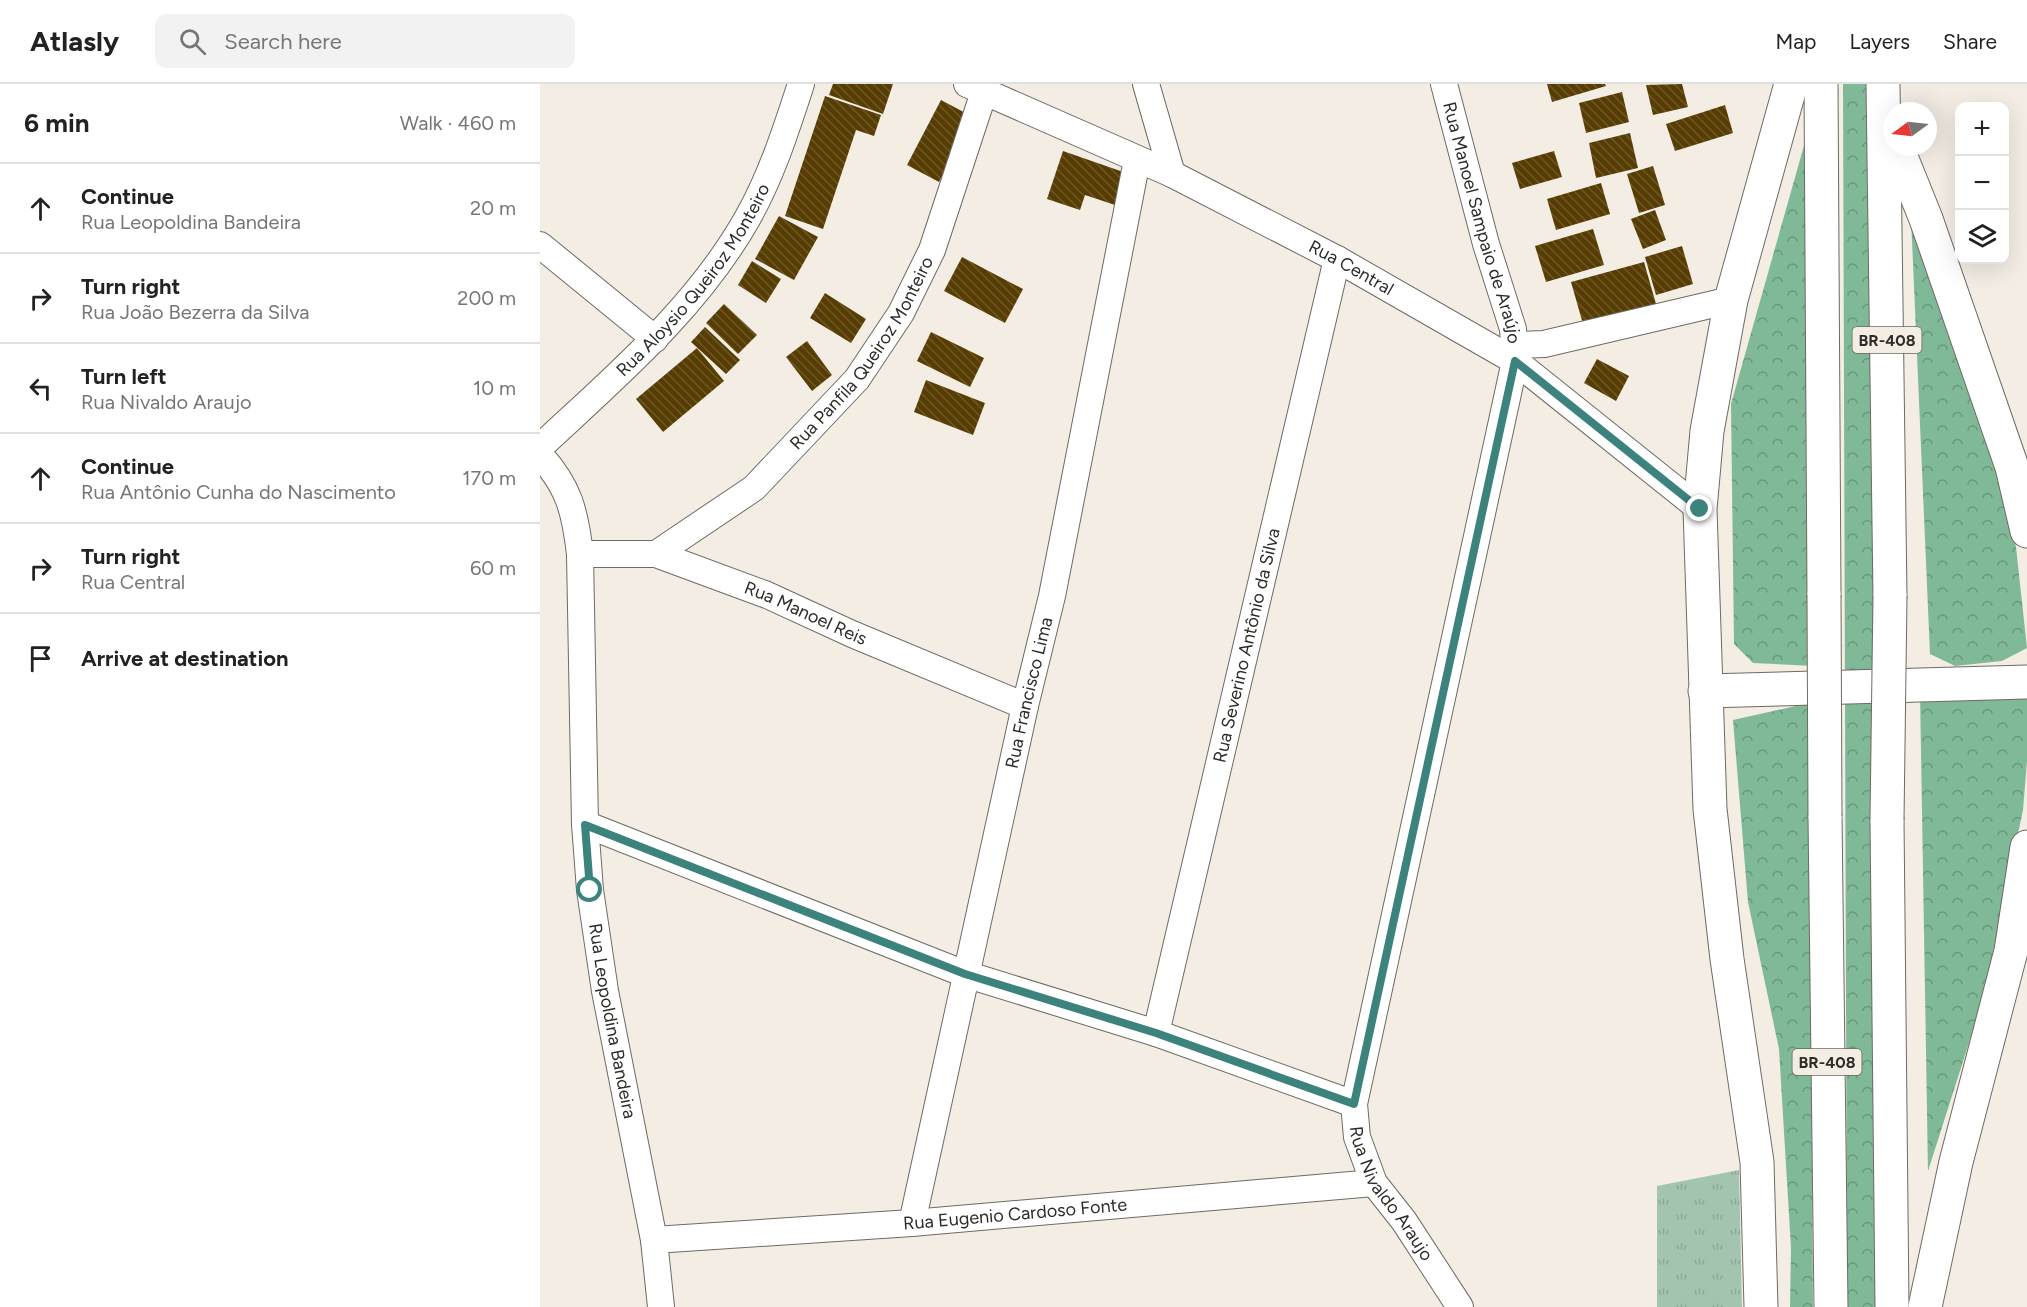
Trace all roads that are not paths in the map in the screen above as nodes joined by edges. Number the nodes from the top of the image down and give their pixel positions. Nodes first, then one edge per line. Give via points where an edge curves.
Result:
1 (801, 84) edge
2 (1146, 84) edge
3 (1444, 84) edge
4 (1791, 84) edge
5 (1821, 84) edge
6 (975, 88) edge
7 (1886, 156) edge
8 (1901, 156) edge
9 (1137, 160) junction
10 (1172, 174) junction
11 (540, 245) edge
12 (1337, 259) junction
13 (1731, 300) junction
14 (655, 339) junction
15 (1515, 353) junction
16 (540, 447) edge
17 (540, 455) edge
18 (1700, 509) junction
19 (2027, 531) edge
20 (580, 554) junction
21 (656, 554) junction
22 (2027, 682) edge
23 (1705, 691) junction
24 (1025, 706) junction
25 (585, 825) junction
26 (2027, 847) edge
27 (965, 974) junction
28 (1156, 1033) junction
29 (1354, 1104) junction
30 (1374, 1184) junction
31 (912, 1223) junction
32 (654, 1240) junction
33 (661, 1307) edge
34 (1460, 1307) edge
35 (1761, 1307) edge
36 (1831, 1307) edge
37 (1892, 1307) edge
38 (1925, 1307) edge

1 - 14 street, Rua Aloysio Queiroz Monteiro via 781,146 747,219 705,282
2 - 10 street
3 - 15 street, Rua Manoel Sampaio de Araújo via 1485,244 1506,306
4 - 13 highway
5 - 36 highway, BR-408, bridge
6 - 9 street, Rua Central
6 - 21 street, Rua Panfila Queiroz Monteiro via 932,250 901,313 856,379 754,488
7 - 37 highway, BR-408, bridge
8 - 19 highway via 2012,467
9 - 10 street, Rua Central
9 - 24 street, Rua Francisco Lima via 1052,596
10 - 12 street, Rua Central
11 - 14 street
12 - 15 street, Rua Central
12 - 28 street, Rua Severino Antônio da Silva
13 - 15 street
13 - 18 highway via 1707,431
14 - 16 street, Rua Aloysio Queiroz Monteiro
15 - 18 street, Rua Central
15 - 29 street, Rua Nivaldo Araujo
17 - 20 street, Rua Leopoldina Bandeira via 565,486 575,516
18 - 23 highway
20 - 21 street, Rua Manoel Reis
20 - 25 street, Rua Leopoldina Bandeira
21 - 24 street, Rua Manoel Reis via 767,595
22 - 23 highway
23 - 35 highway via 1717,881 1757,1162
24 - 27 street, Rua Francisco Lima
25 - 27 street
25 - 32 street, Rua Leopoldina Bandeira via 605,991
26 - 38 highway via 2011,951 1956,1162
27 - 28 street
27 - 31 street, Rua Francisco Lima
28 - 29 street
29 - 30 street, Rua Nivaldo Araujo via 1357,1137
30 - 31 street, Rua Eugenio Cardoso Fonte
30 - 34 street, Rua Nivaldo Araujo via 1404,1221
31 - 32 street, Rua Eugenio Cardoso Fonte
32 - 33 street, Rua Leopoldina Bandeira

